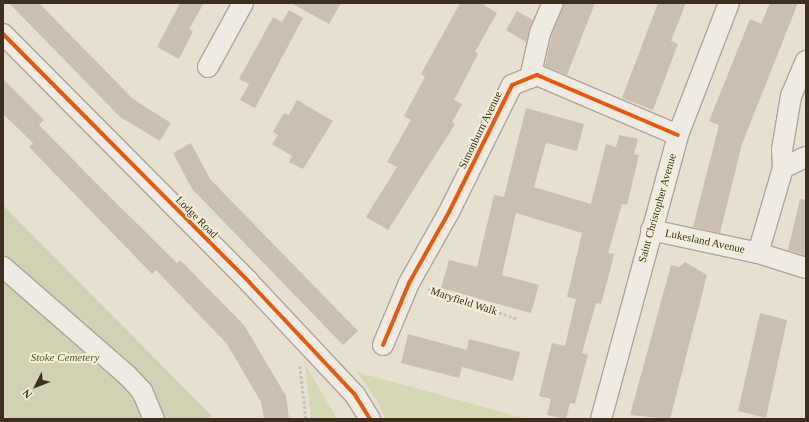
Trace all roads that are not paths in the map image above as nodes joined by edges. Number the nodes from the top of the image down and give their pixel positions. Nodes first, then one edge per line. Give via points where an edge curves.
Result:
1 (243, 3) edge
2 (553, 3) edge
3 (729, 3) edge
4 (3, 34) edge
5 (806, 61) edge
6 (208, 67) dead end
7 (530, 78) junction
8 (678, 135) junction
9 (806, 157) edge
10 (783, 168) junction
11 (651, 230) junction
12 (758, 253) junction
13 (3, 267) edge
14 (806, 268) edge
15 (384, 345) dead end
16 (154, 419) edge
17 (370, 419) edge
18 (601, 419) edge

1 - 6 street
2 - 7 street via 540,33
3 - 8 street, Saint Christopher Avenue
4 - 17 street, Lodge Road via 302,339 355,395
5 - 10 street, Lukesland Avenue via 791,96 782,150
7 - 8 street, Simonburn Avenue via 537,75
7 - 15 street, Simonburn Avenue via 512,84 449,212 409,283
8 - 11 street, Saint Christopher Avenue
9 - 10 street
10 - 12 street, Lukesland Avenue
11 - 12 street, Lukesland Avenue
11 - 18 street, Saint Christopher Avenue
12 - 14 street, Lukesland Avenue
13 - 16 street via 127,375 142,391

